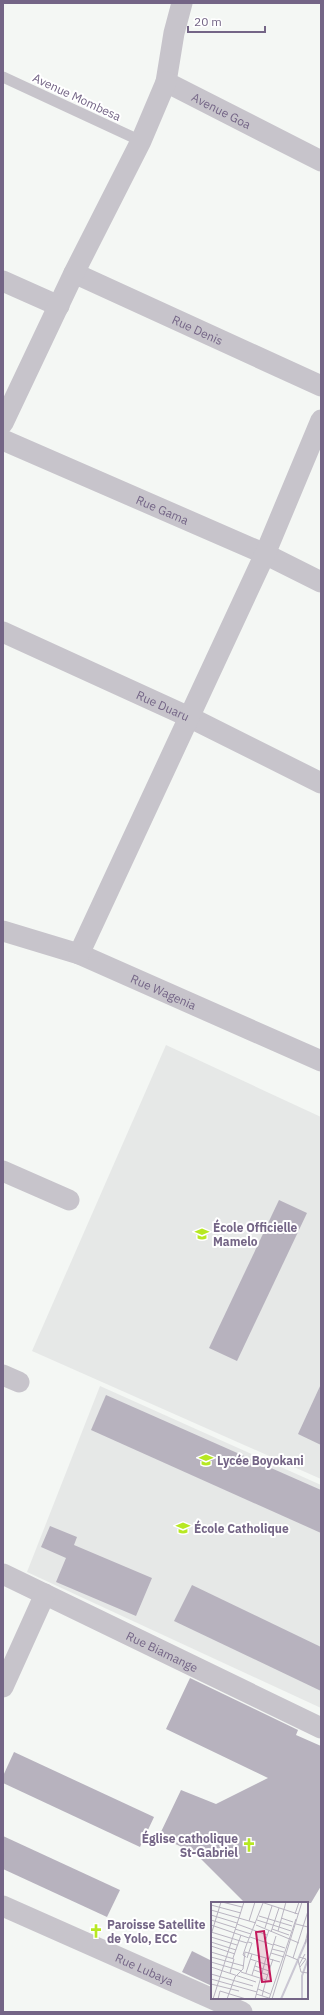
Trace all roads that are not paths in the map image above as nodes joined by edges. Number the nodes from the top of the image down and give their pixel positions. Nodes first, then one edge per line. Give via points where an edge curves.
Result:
1 (182, 3) edge
2 (3, 77) edge
3 (166, 82) junction
4 (141, 141) junction
5 (321, 161) edge
6 (74, 272) junction
7 (3, 281) edge
8 (59, 306) junction
9 (321, 386) edge
10 (321, 420) edge
11 (3, 423) edge
12 (3, 440) edge
13 (265, 554) junction
14 (321, 582) edge
15 (3, 632) edge
16 (188, 717) junction
17 (321, 783) edge
18 (3, 931) edge
19 (78, 954) junction
20 (321, 1061) edge
21 (3, 1171) edge
22 (69, 1200) dead end
23 (3, 1574) edge
24 (45, 1594) junction
25 (3, 1687) edge
26 (321, 1728) edge
27 (3, 1906) edge
28 (211, 1998) edge
29 (213, 1999) edge
30 (242, 2012) edge

1 - 3 street
2 - 4 lane, Avenue Mombesa
3 - 4 street
3 - 5 street, Avenue Goa
4 - 6 street
6 - 8 street
6 - 9 street, Rue Denis
7 - 8 street
8 - 11 street
10 - 13 street
12 - 13 street, Rue Gama
13 - 14 street, Rue Gama
13 - 16 street
15 - 16 street, Rue Duaru
16 - 17 street, Rue Duaru
16 - 19 street
18 - 19 street, Rue Wagenia
19 - 20 street, Rue Wagenia
21 - 22 street
23 - 24 street, Rue Biamange
24 - 25 street
24 - 26 street, Rue Biamange
27 - 28 street, Rue Lubaya
29 - 30 street, Rue Lubaya

